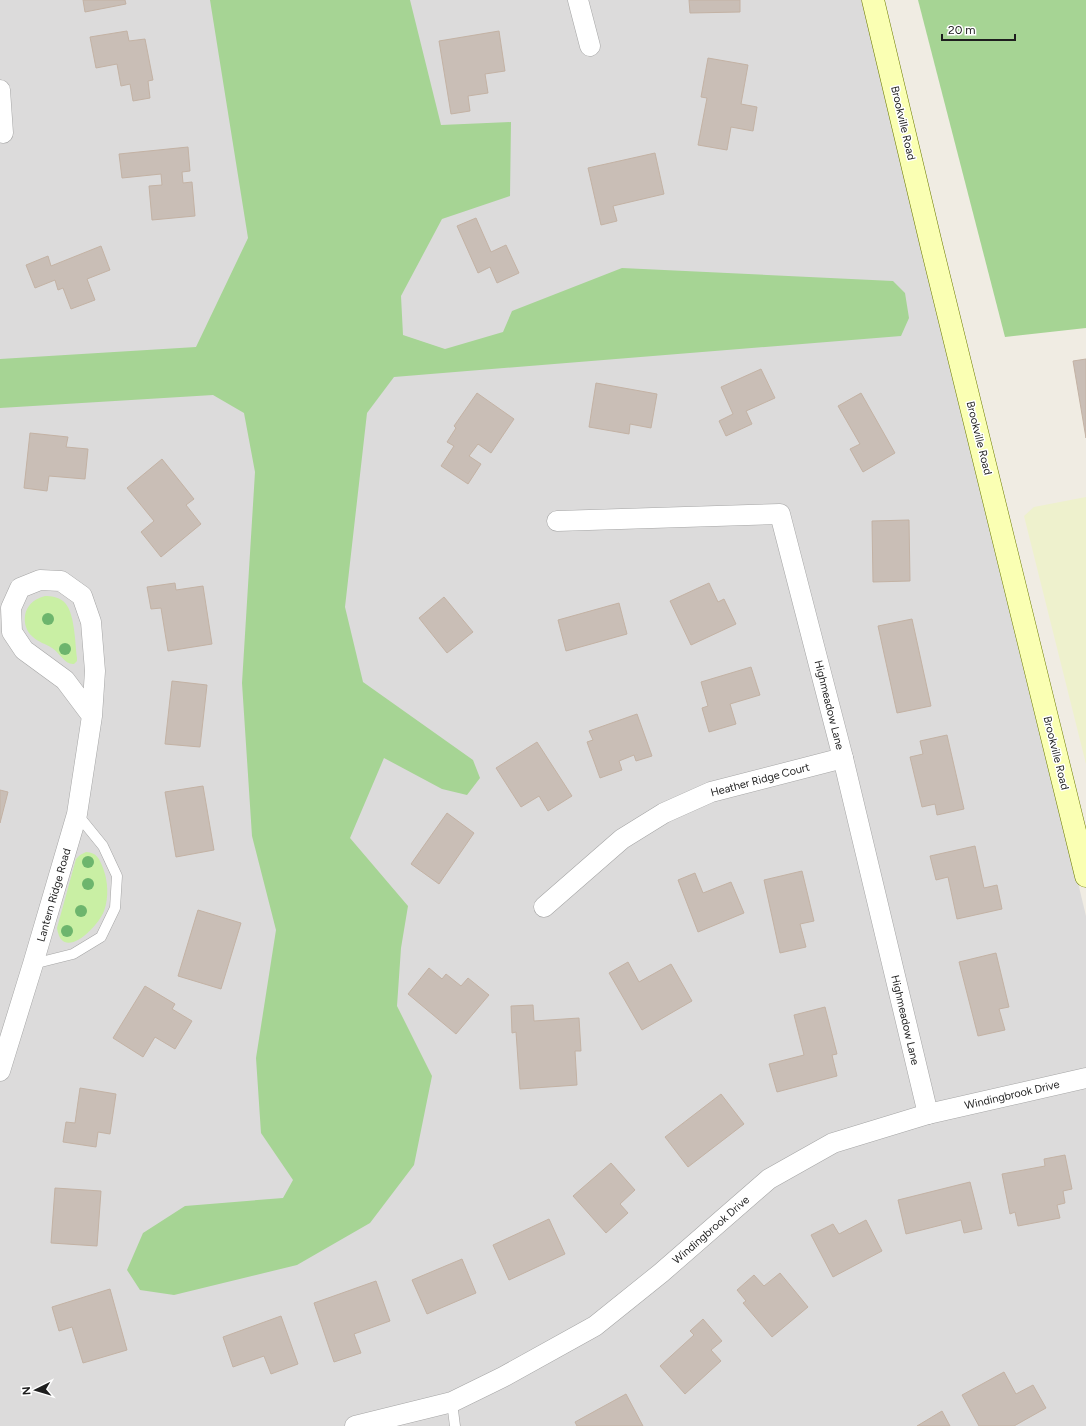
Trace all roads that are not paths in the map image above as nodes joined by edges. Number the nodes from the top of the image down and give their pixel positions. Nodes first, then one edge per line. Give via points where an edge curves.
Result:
1 (578, 0) edge
2 (873, 0) edge
3 (590, 46) dead end
4 (0, 90) edge
5 (4, 133) dead end
6 (557, 521) dead end
7 (92, 716) junction
8 (842, 758) junction
9 (77, 814) junction
10 (1086, 876) edge
11 (544, 907) dead end
12 (33, 964) junction
13 (0, 1071) edge
14 (1086, 1078) edge
15 (928, 1114) junction
16 (452, 1402) junction
17 (355, 1426) edge
18 (455, 1426) edge

1 - 3 street
2 - 10 street, Brookville Road
4 - 5 street
6 - 8 street, Highmeadow Lane via 780,514
7 - 7 street, Lantern Ridge Road via 65,680 24,650 12,632 11,608 20,588 40,580 61,581 82,596 91,622 95,671
7 - 9 street, Lantern Ridge Road
8 - 11 street, Heather Ridge Court via 711,792 664,813 622,840
8 - 15 street, Highmeadow Lane
9 - 12 street, Lantern Ridge Road
9 - 12 lane via 103,846 117,876 115,908 101,937 73,954
12 - 13 street, Lantern Ridge Road
14 - 15 street, Windingbrook Drive
15 - 16 street, Windingbrook Drive via 833,1143 769,1179 595,1326
16 - 17 street, Windingbrook Drive
16 - 18 lane

